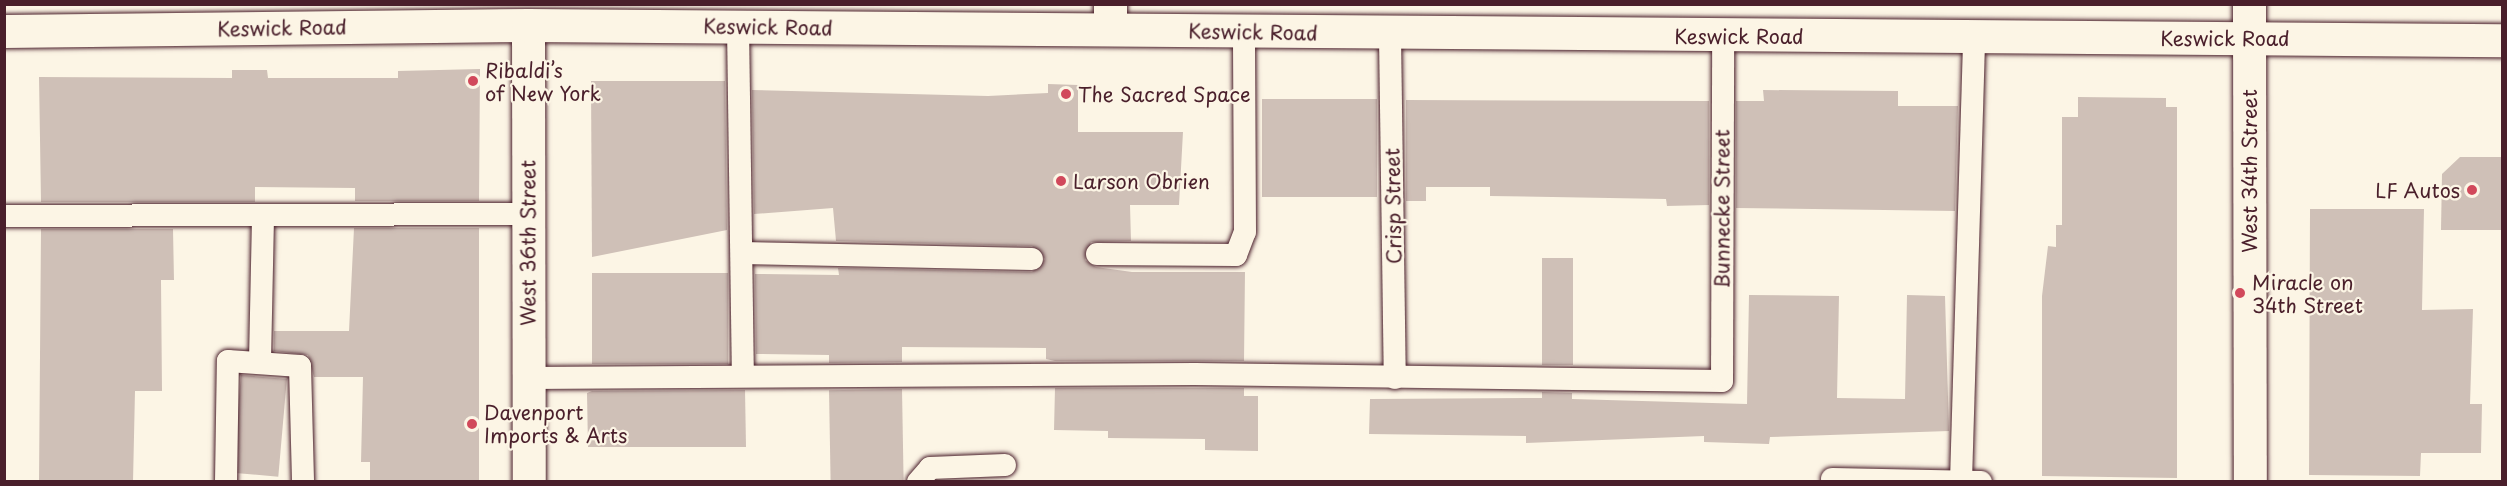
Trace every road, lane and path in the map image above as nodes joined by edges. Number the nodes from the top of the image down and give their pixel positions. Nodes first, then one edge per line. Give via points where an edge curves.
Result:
1 (2249, 4) edge
2 (528, 15) edge
3 (1110, 17) edge
4 (738, 26) junction
5 (4, 31) edge
6 (1245, 32) junction
7 (1390, 35) junction
8 (1723, 36) junction
9 (1974, 37) junction
10 (2249, 38) junction
11 (2502, 40) edge
12 (527, 214) junction
13 (4, 216) edge
14 (262, 216) junction
15 (742, 253) junction
16 (1097, 254) dead end
17 (1032, 259) dead end
18 (260, 361) junction
19 (743, 376) junction
20 (528, 378) junction
21 (1395, 378) junction
22 (1005, 465) dead end
23 (1832, 479) dead end
24 (1961, 481) edge
25 (226, 482) edge
26 (303, 482) edge
27 (530, 482) edge
28 (918, 482) edge
29 (1981, 482) edge
30 (2250, 482) edge

1 - 10 street, West 34th Street
2 - 4 street, Keswick Road
2 - 5 street, Keswick Road
2 - 12 street, West 36th Street
3 - 4 street, Keswick Road
3 - 6 street, Keswick Road
4 - 15 lane
6 - 7 street, Keswick Road
6 - 16 lane via 1245,232 1236,255
7 - 8 street, Keswick Road
7 - 21 lane, Crisp Street
8 - 9 street, Keswick Road
8 - 21 lane, Bunnecke Street via 1722,381
9 - 10 street, Keswick Road
9 - 24 lane
10 - 11 street, Keswick Road
10 - 30 street, West 34th Street
12 - 14 lane
12 - 20 street, West 36th Street
13 - 14 lane
14 - 18 lane
15 - 17 lane
15 - 19 lane
18 - 25 lane via 228,361
18 - 26 lane via 300,366
19 - 20 lane
19 - 21 lane
20 - 27 street, West 36th Street
22 - 28 lane via 930,468
23 - 24 lane
24 - 29 lane

